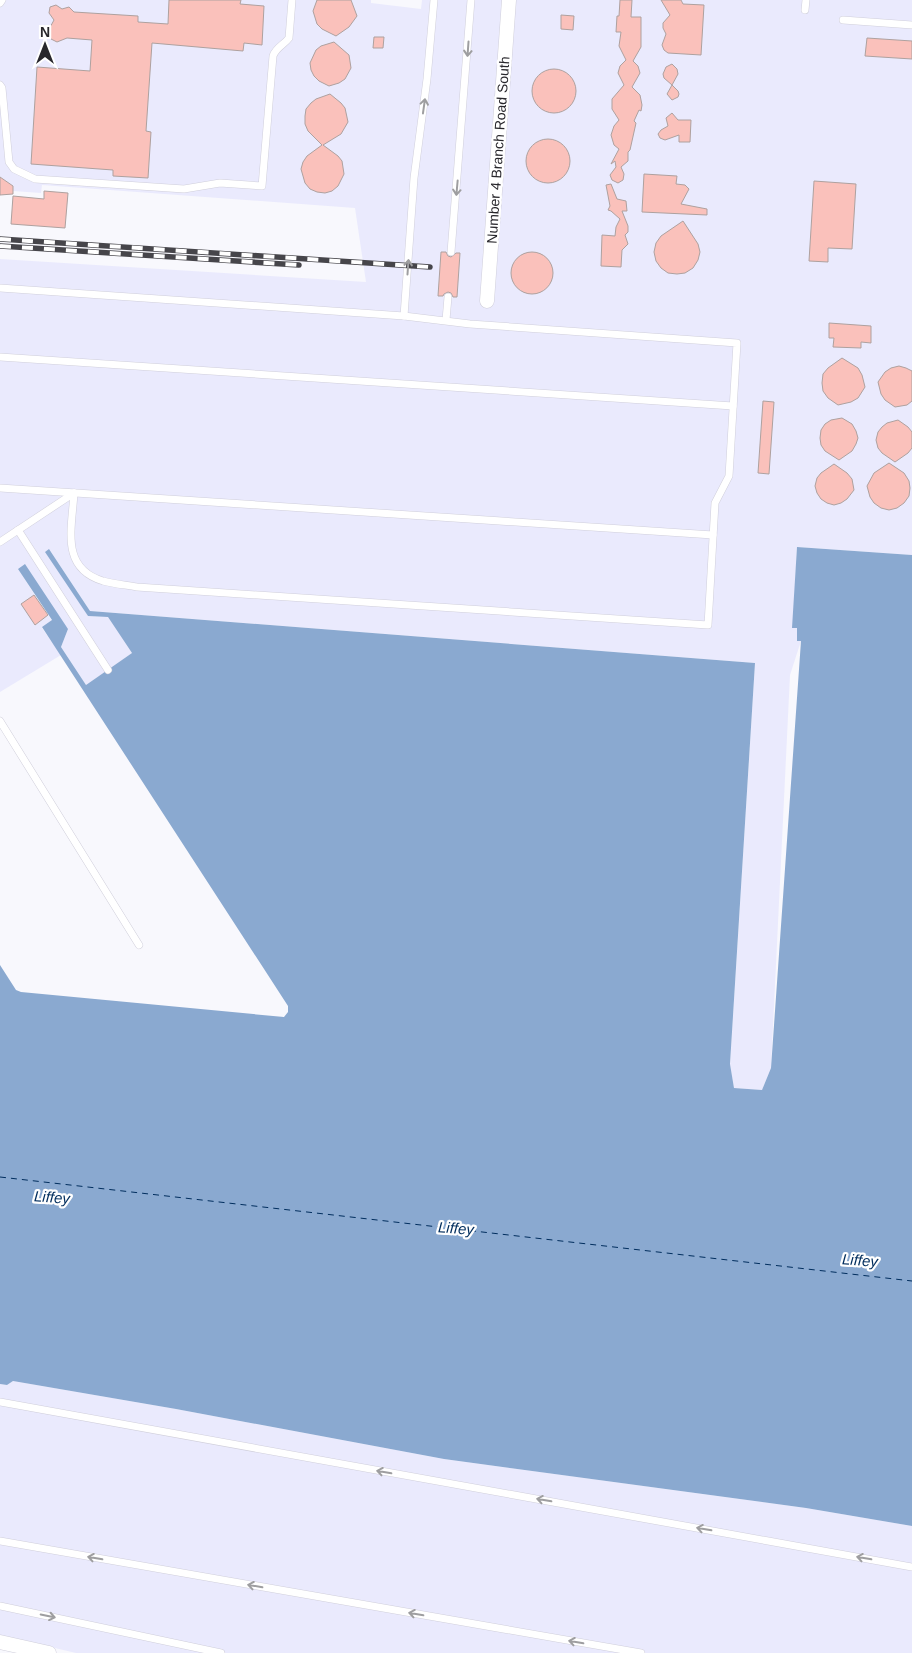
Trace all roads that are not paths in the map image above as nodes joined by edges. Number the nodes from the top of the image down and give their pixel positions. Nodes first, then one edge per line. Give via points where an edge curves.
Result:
1 (292, 0) edge
2 (434, 0) edge
3 (472, 0) edge
4 (508, 0) edge
5 (806, 0) edge
6 (805, 10) dead end
7 (842, 20) dead end
8 (912, 25) edge
9 (0, 85) edge
10 (451, 252) dead end
11 (0, 288) edge
12 (448, 297) dead end
13 (487, 301) dead end
14 (404, 316) junction
15 (446, 320) junction
16 (0, 357) edge
17 (733, 406) junction
18 (0, 488) edge
19 (74, 493) junction
20 (18, 530) junction
21 (713, 535) junction
22 (0, 542) edge
23 (108, 670) dead end
24 (0, 721) edge
25 (139, 945) dead end
26 (0, 1402) edge
27 (0, 1541) edge
28 (912, 1567) edge
29 (0, 1606) edge
30 (0, 1642) edge
31 (49, 1653) edge
32 (221, 1653) edge
33 (641, 1653) edge

1 - 9 lane via 288,38 272,56 262,186 220,183 184,189 35,179 18,171 9,162
14 -> 2 lane via 414,178
3 -> 10 lane
4 - 13 street, Number 4 Branch Road South
5 - 6 lane
7 - 8 lane
11 - 14 lane
12 - 15 lane
14 - 15 lane
15 - 17 lane via 738,343
16 - 17 lane
17 - 21 lane via 729,476 715,503
18 - 19 lane
19 - 20 lane
19 - 21 lane
19 - 21 lane via 71,550 76,564 88,576 104,582 137,587 708,625
20 - 22 lane
20 - 23 lane
24 - 25 lane
28 -> 26 lane
33 -> 27 lane
29 -> 32 lane
30 - 31 street

